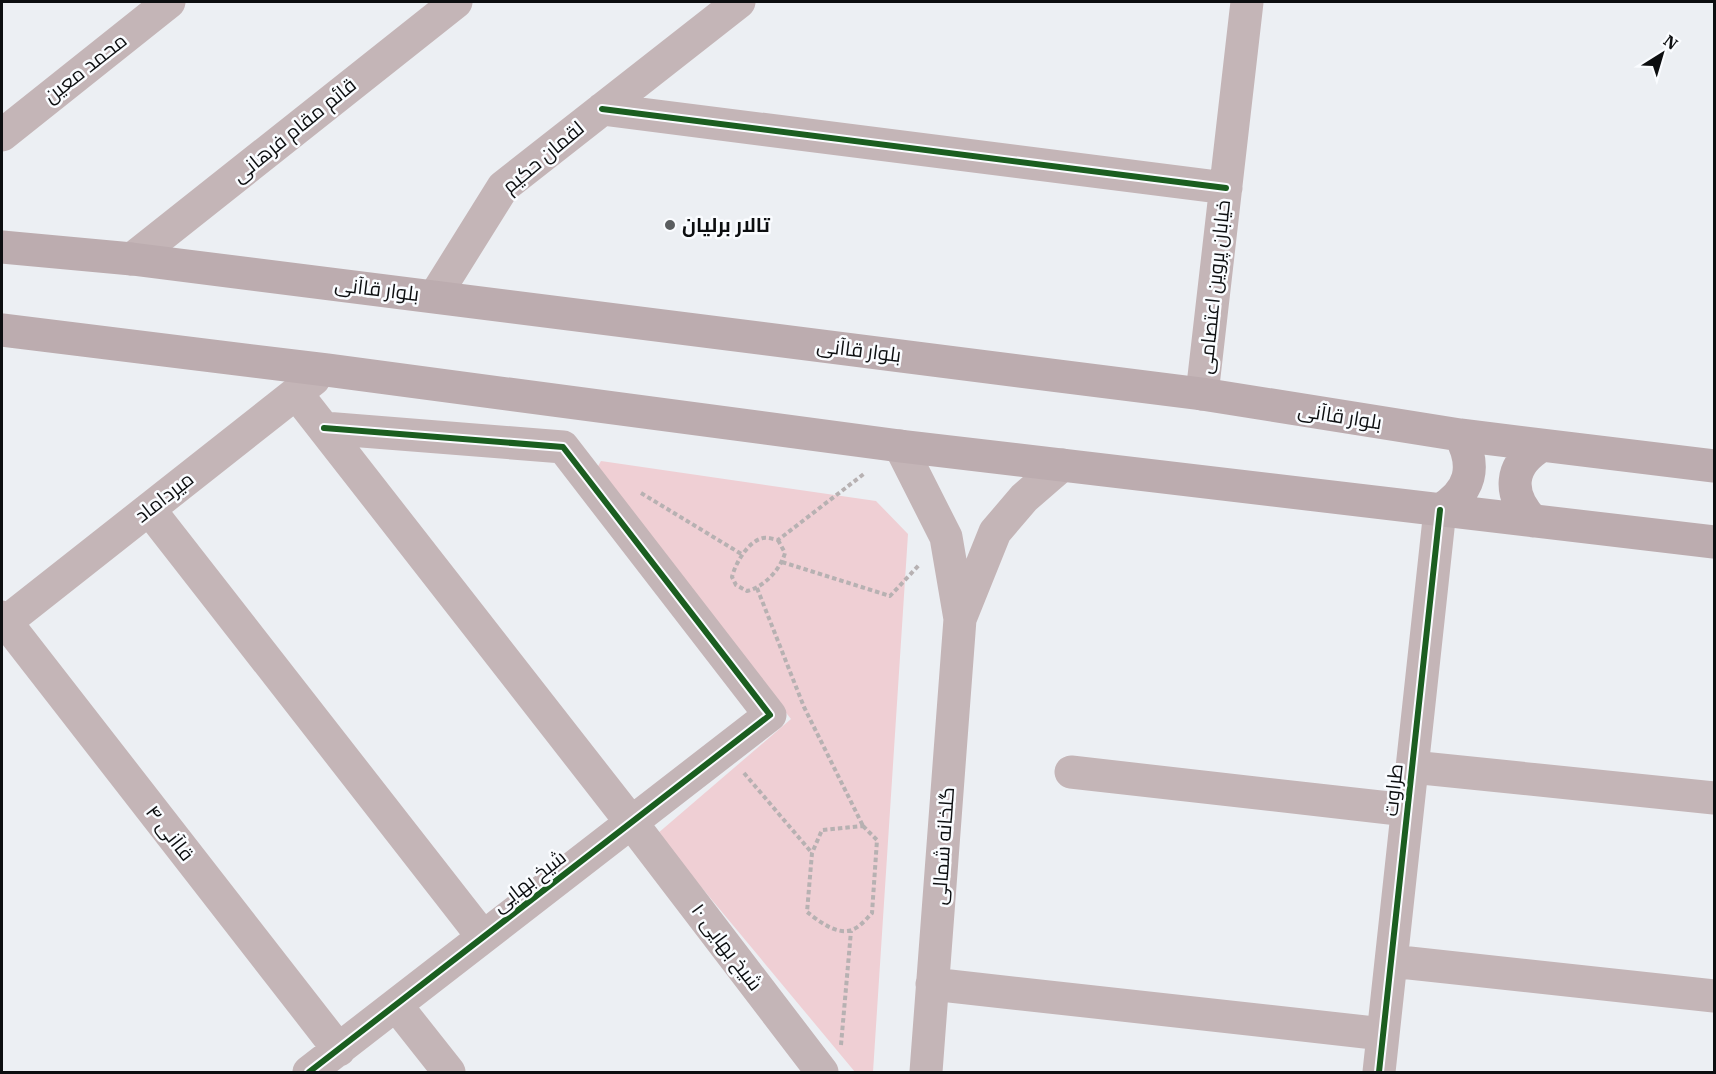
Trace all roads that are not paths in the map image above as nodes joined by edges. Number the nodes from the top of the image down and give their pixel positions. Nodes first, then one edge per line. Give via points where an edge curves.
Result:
1 (169, 2) edge
2 (456, 2) edge
3 (739, 2) edge
4 (1247, 2) edge
5 (602, 109) junction
6 (2, 135) edge
7 (1226, 188) junction
8 (2, 247) edge
9 (132, 259) junction
10 (435, 296) junction
11 (2, 330) edge
12 (327, 370) junction
13 (296, 393) junction
14 (1202, 394) junction
15 (324, 428) junction
16 (1460, 435) junction
17 (900, 446) junction
18 (1541, 446) junction
19 (1062, 465) junction
20 (1714, 466) edge
21 (148, 509) junction
22 (1440, 510) junction
23 (1533, 521) junction
24 (1714, 542) edge
25 (960, 619) junction
26 (3, 621) edge
27 (1412, 767) junction
28 (1071, 772) dead end
29 (1714, 798) edge
30 (1407, 810) junction
31 (631, 822) junction
32 (483, 937) junction
33 (1391, 961) junction
34 (932, 984) junction
35 (1714, 996) edge
36 (396, 1005) junction
37 (1383, 1034) junction
38 (339, 1050) junction
39 (832, 1061) edge
40 (309, 1072) edge
41 (449, 1072) edge
42 (926, 1072) edge
43 (1379, 1072) edge

1 - 6 street, محمد معین
2 - 9 street, قائم مقام فرهانی
3 - 5 street, لقمان حکیم
4 - 7 street, خیابان پروین اعتصامی
5 - 7 street
5 - 10 street, لقمان حکیم via 502,187
7 - 14 street, خیابان پروین اعتصامی
8 - 9 main road, بلوار قاآنی
9 - 10 main road, بلوار قاآنی
10 - 14 main road, بلوار قاآنی
11 - 12 main road
12 - 13 street, میرداماد
12 - 17 main road
13 - 15 street, شیخ بهایی ۱۰
13 - 21 street, میرداماد
14 - 16 main road, بلوار قاآنی
15 - 31 street, شیخ بهایی ۱۰
15 - 31 street, شیخ بهایی via 563,447 770,715
16 - 18 main road, بلوار قاآنی
16 - 22 main road via 1467,448 1469,478 1453,502
17 - 19 main road
17 - 25 street via 946,537
18 - 20 main road, بلوار قاآنی
18 - 23 main road via 1522,462 1514,487 1523,511
19 - 22 main road
19 - 25 street via 1024,498 995,532
21 - 26 street, میرداماد
21 - 32 street
22 - 23 main road
22 - 27 street, طراوت
23 - 24 main road
25 - 34 street, گلخانه شمالی
26 - 38 street, قاآنی ۴
27 - 29 street
27 - 30 street, طراوت
28 - 30 street
30 - 33 street, طراوت
31 - 32 street, شیخ بهایی
31 - 39 street, شیخ بهایی ۱۰
32 - 36 street, شیخ بهایی
33 - 35 street
33 - 37 street, طراوت
34 - 37 street
34 - 42 street, گلخانه شمالی
36 - 38 street, شیخ بهایی
36 - 41 street
37 - 43 street, طراوت
38 - 40 street, شیخ بهایی

